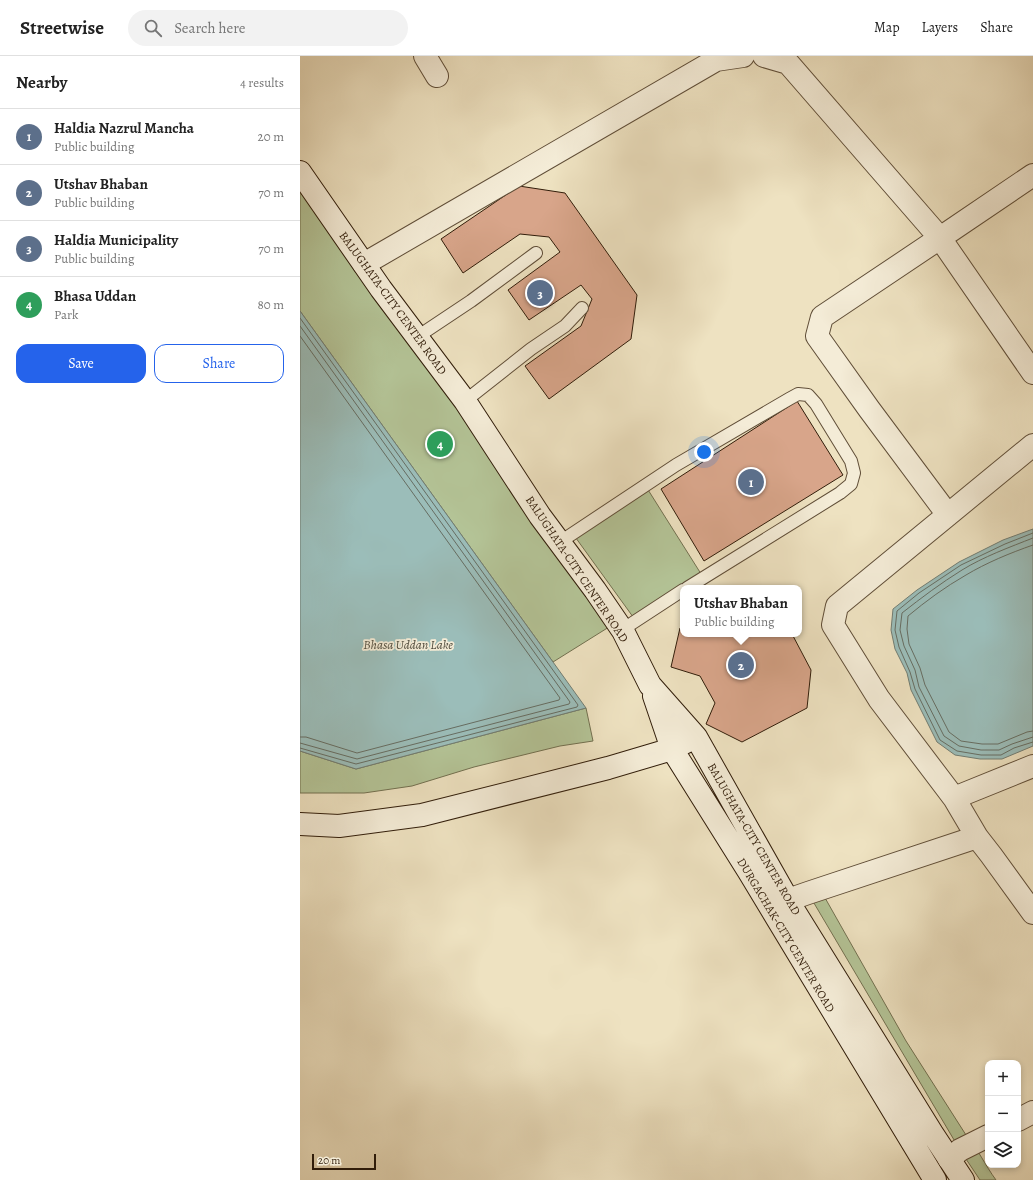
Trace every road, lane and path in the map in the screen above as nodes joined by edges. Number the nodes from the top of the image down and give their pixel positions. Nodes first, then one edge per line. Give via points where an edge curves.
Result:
1 (425, 56) edge
2 (743, 56) edge
3 (764, 56) edge
4 (437, 76) dead end
5 (300, 172) edge
6 (1033, 175) edge
7 (940, 238) junction
8 (536, 253) dead end
9 (364, 264) junction
10 (582, 308) dead end
11 (417, 339) junction
12 (1033, 373) edge
13 (465, 401) junction
14 (1033, 446) edge
15 (948, 515) junction
16 (560, 542) junction
17 (692, 585) edge
18 (680, 592) edge
19 (623, 631) junction
20 (650, 685) junction
21 (696, 737) junction
22 (672, 749) junction
23 (1033, 766) edge
24 (954, 798) junction
25 (300, 824) edge
26 (977, 837) junction
27 (788, 900) junction
28 (1033, 913) edge
29 (1033, 1112) edge
30 (1021, 1118) edge
31 (985, 1138) edge
32 (949, 1159) junction
33 (935, 1180) edge
34 (963, 1180) edge

1 - 4 street
2 - 9 street via 716,60
3 - 7 street via 788,63
5 - 9 street, BALUGHATA-CITY CENTER ROAD
6 - 7 street
7 - 12 street
7 - 15 street via 822,317 817,336
8 - 11 lane
9 - 11 street, BALUGHATA-CITY CENTER ROAD
10 - 13 lane via 565,326
11 - 13 street, BALUGHATA-CITY CENTER ROAD
13 - 16 street, BALUGHATA-CITY CENTER ROAD via 540,516
14 - 15 street
15 - 24 street via 837,606 833,625 879,699
16 - 17 lane via 676,465 793,396 808,395 851,461 854,473 851,484
16 - 19 street, BALUGHATA-CITY CENTER ROAD
18 - 19 lane
19 - 20 street, BALUGHATA-CITY CENTER ROAD
20 - 21 street, BALUGHATA-CITY CENTER ROAD
20 - 22 street, DURGACHAK-CITY CENTER ROAD
21 - 22 street
21 - 27 street, BALUGHATA-CITY CENTER ROAD
22 - 25 street via 608,768 422,815 339,826
22 - 33 street, DURGACHAK-CITY CENTER ROAD
23 - 24 street
24 - 26 street
26 - 27 street
26 - 28 street
27 - 32 street, BALUGHATA-CITY CENTER ROAD
29 - 30 street
31 - 32 street via 960,1150
32 - 34 street, BALUGHATA-CITY CENTER ROAD

